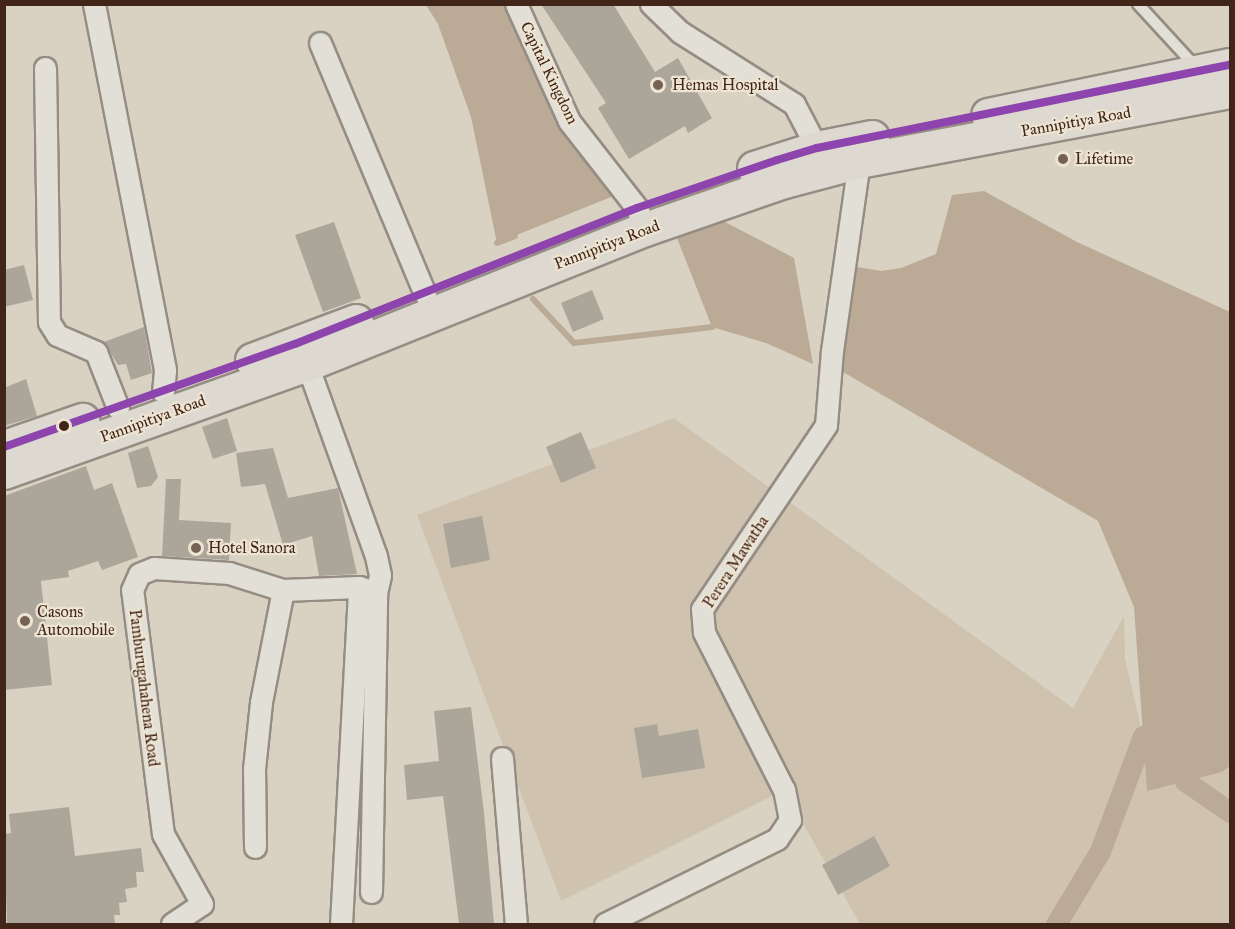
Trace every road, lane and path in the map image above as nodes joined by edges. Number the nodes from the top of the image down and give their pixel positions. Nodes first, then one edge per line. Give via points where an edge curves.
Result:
1 (94, 4) edge
2 (516, 4) edge
3 (651, 4) edge
4 (1138, 4) edge
5 (320, 43) dead end
6 (45, 68) dead end
7 (1224, 83) edge
8 (817, 148) junction
9 (859, 161) junction
10 (641, 218) junction
11 (425, 294) junction
12 (307, 364) junction
13 (164, 392) junction
14 (118, 408) junction
15 (4, 447) edge
16 (4, 472) edge
17 (283, 590) junction
18 (368, 590) junction
19 (502, 758) dead end
20 (255, 847) dead end
21 (371, 892) dead end
22 (172, 924) edge
23 (341, 924) edge
24 (516, 924) edge
25 (605, 924) edge

1 - 13 street via 165,370
2 - 10 street, Capital Kingdom via 569,121
3 - 8 street via 680,32 794,104
4 - 7 lane
5 - 11 street
6 - 14 street via 49,322 57,335 96,352
7 - 8 main road, Pannipitiya Road
7 - 9 main road, Pannipitiya Road
8 - 10 main road, Pannipitiya Road
9 - 10 main road, Pannipitiya Road
9 - 25 street, Perera Mawatha via 832,351 826,425 702,609 704,632 784,790 790,820 777,838
10 - 11 main road, Pannipitiya Road
10 - 12 main road, Pannipitiya Road
11 - 13 main road, Pannipitiya Road
12 - 16 main road, Pannipitiya Road
12 - 18 street via 376,556 380,575
13 - 14 main road, Pannipitiya Road
14 - 15 main road, Pannipitiya Road
17 - 18 street, Pamburugahahena Road
17 - 20 street via 256,747
17 - 22 street, Pamburugahahena Road via 236,574 154,568 139,574 132,590 162,834 202,904
18 - 21 street
18 - 23 street
19 - 24 street

